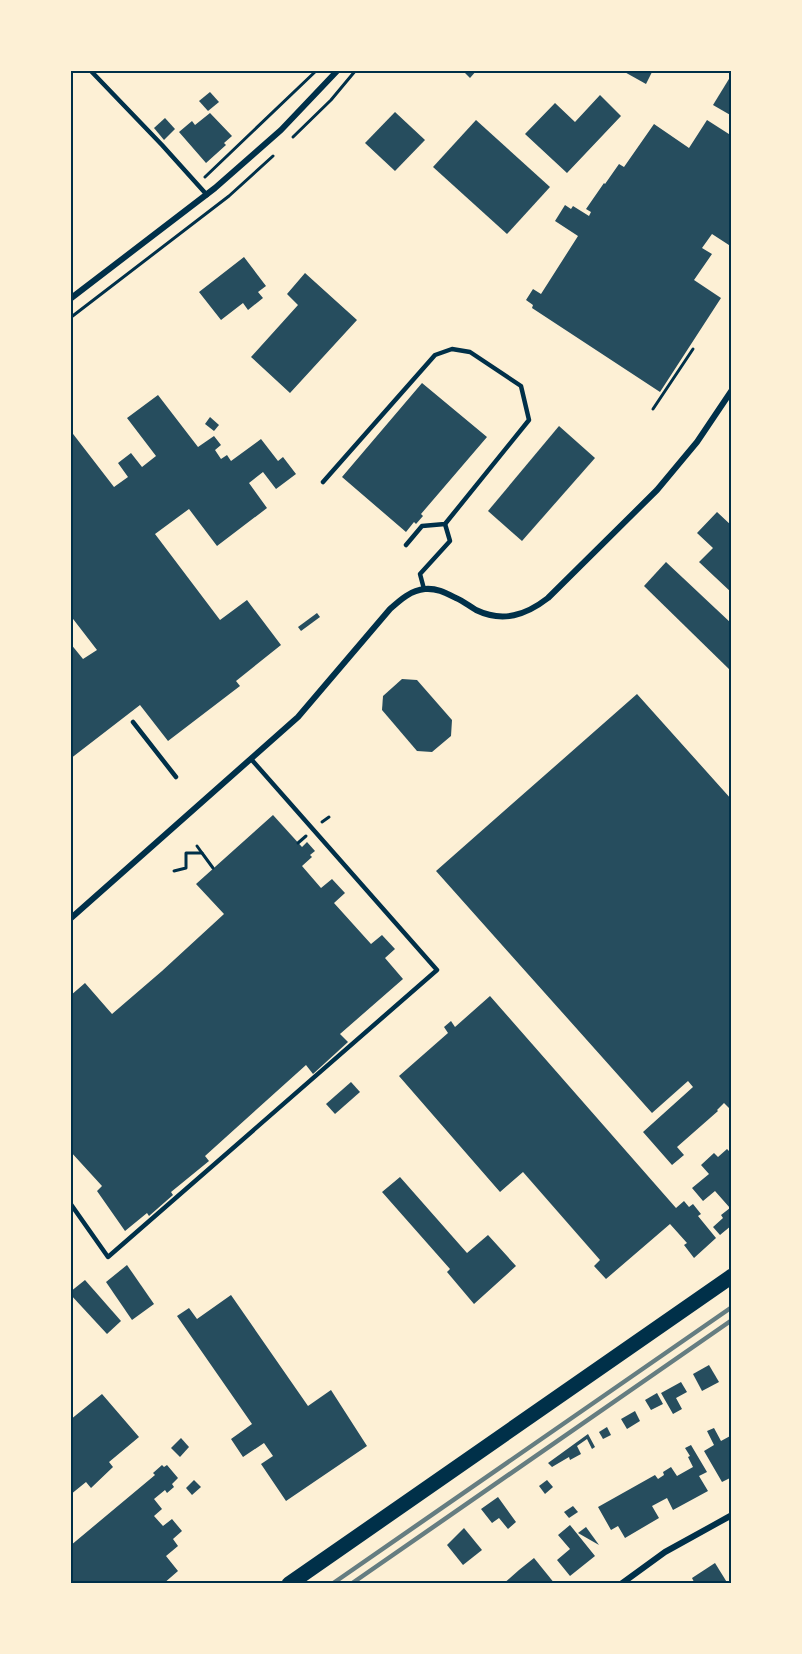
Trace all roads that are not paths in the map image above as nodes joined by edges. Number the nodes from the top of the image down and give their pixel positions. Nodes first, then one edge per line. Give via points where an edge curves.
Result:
1 (90, 70) edge
2 (338, 70) edge
3 (207, 195) junction
4 (70, 299) edge
5 (732, 390) edge
6 (324, 482) dead end
7 (446, 524) junction
8 (406, 545) dead end
9 (424, 589) junction
10 (133, 722) dead end
11 (251, 759) junction
12 (176, 777) dead end
13 (70, 919) edge
14 (70, 1203) edge
15 (732, 1276) edge
16 (732, 1515) edge
17 (289, 1584) edge
18 (621, 1584) edge

1 - 3 lane
2 - 3 street via 281,130
3 - 4 street
5 - 9 street via 698,442 657,490 536,607 506,618 491,616 440,590
6 - 7 lane via 435,355 452,348 470,352 521,386 530,420
7 - 8 lane via 422,526
7 - 9 lane via 450,541 420,574
9 - 11 street via 406,595 390,609 298,717
10 - 12 lane
11 - 13 street
11 - 14 lane via 437,970 108,1257
15 - 17 main road
16 - 18 street via 665,1552

